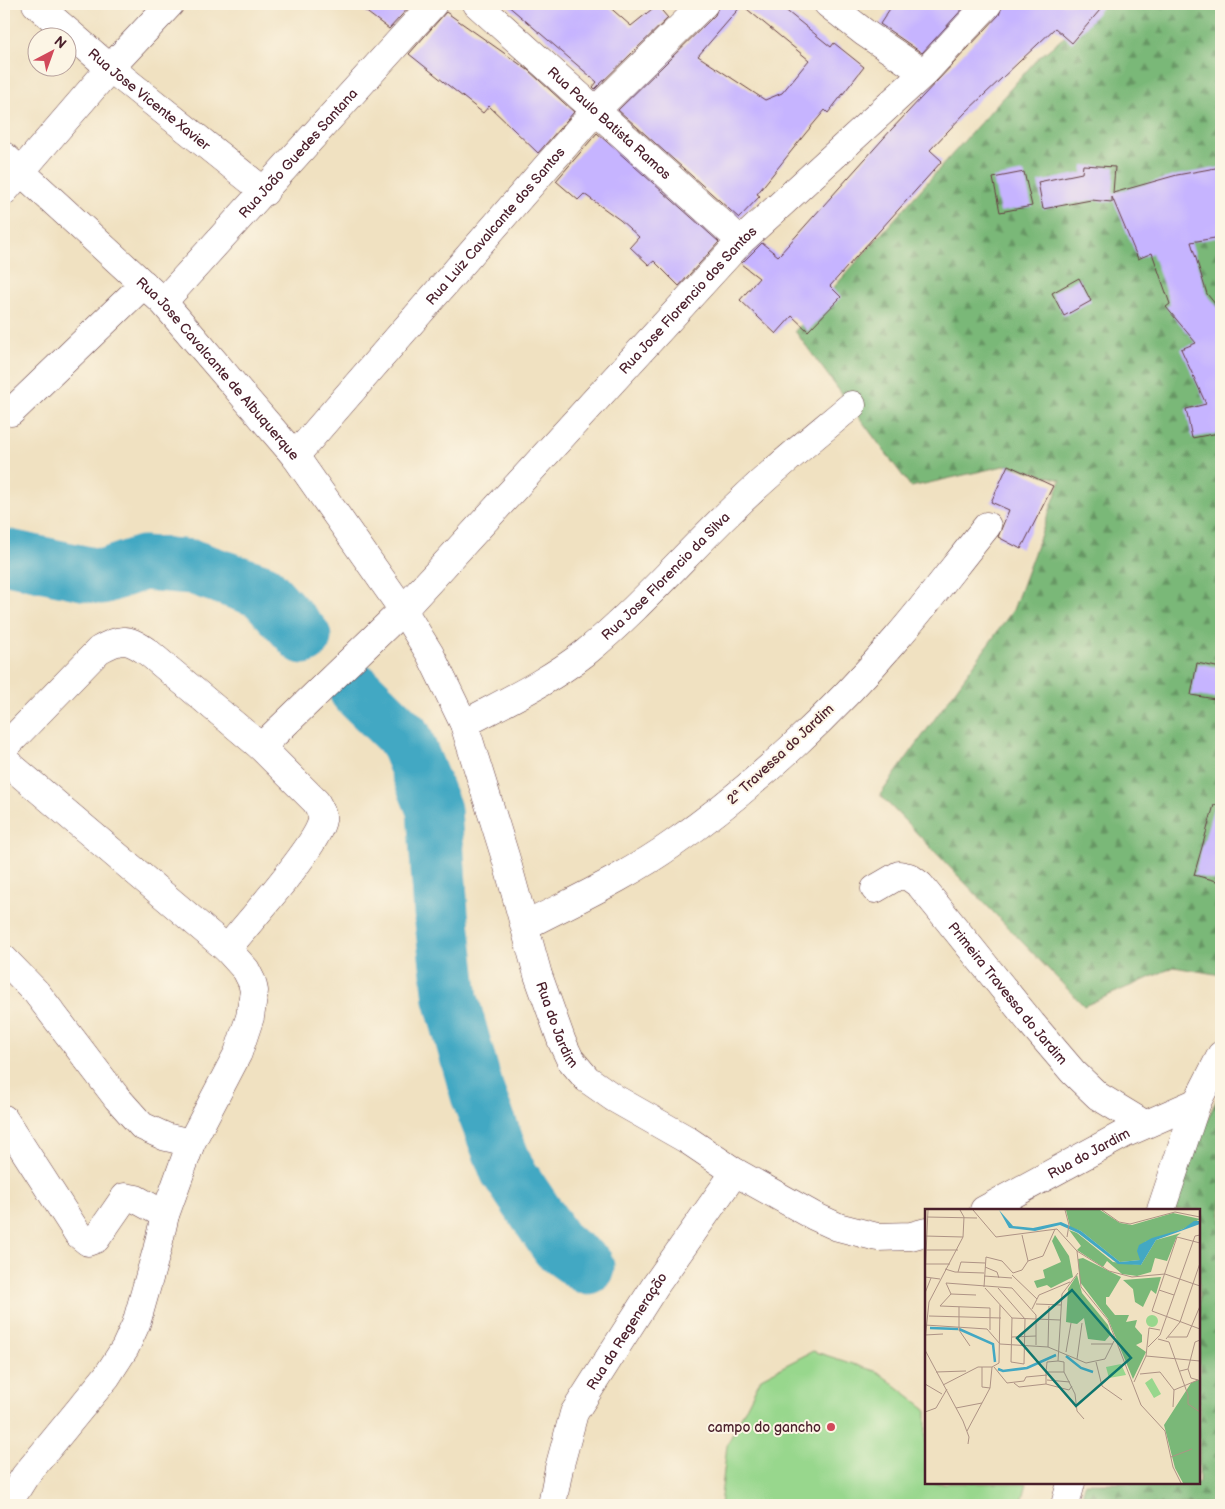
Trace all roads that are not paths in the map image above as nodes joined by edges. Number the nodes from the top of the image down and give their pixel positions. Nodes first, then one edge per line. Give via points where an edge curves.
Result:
1 (36, 4) edge
2 (170, 4) edge
3 (433, 4) edge
4 (477, 4) edge
5 (704, 4) edge
6 (828, 4) edge
7 (988, 4) edge
8 (110, 68) junction
9 (924, 73) junction
10 (595, 110) junction
11 (9, 173) edge
12 (264, 192) junction
13 (741, 241) junction
14 (154, 293) junction
15 (852, 405) dead end
16 (11, 412) dead end
17 (295, 456) junction
18 (987, 526) dead end
19 (403, 610) junction
20 (464, 724) junction
21 (261, 747) junction
22 (4, 748) edge
23 (4, 760) edge
24 (875, 890) dead end
25 (524, 926) junction
26 (227, 949) junction
27 (4, 959) edge
28 (1221, 1055) edge
29 (1197, 1102) junction
30 (4, 1118) edge
31 (1144, 1124) junction
32 (191, 1143) junction
33 (736, 1172) junction
34 (986, 1209) edge
35 (1161, 1209) edge
36 (165, 1215) junction
37 (925, 1232) edge
38 (1071, 1484) edge
39 (7, 1505) edge
40 (552, 1505) edge
41 (1065, 1505) edge

1 - 8 street, Rua Jose Vicente Xavier
2 - 8 street
3 - 12 street, Rua João Guedes Santana
4 - 10 street, Rua Paulo Batista Ramos
5 - 10 street, Rua Luiz Cavalcante dos Santos
6 - 9 street via 864,33
7 - 9 street, Rua Jose Florencio dos Santos
8 - 11 street
8 - 12 street, Rua Jose Vicente Xavier
9 - 13 street, Rua Jose Florencio dos Santos
10 - 13 street, Rua Paulo Batista Ramos
10 - 17 street, Rua Luiz Cavalcante dos Santos
11 - 14 street, Rua Jose Cavalcante de Albuquerque
12 - 14 street, Rua João Guedes Santana
13 - 19 street, Rua Jose Florencio dos Santos
14 - 16 street, Rua João Guedes Santana
14 - 17 street, Rua Jose Cavalcante de Albuquerque
15 - 20 street, Rua Jose Florencio da Silva via 741,501 676,565 646,600 585,653 550,678
17 - 19 street, Rua Jose Cavalcante de Albuquerque
18 - 25 street, 2ª Travessa do Jardim via 896,639 777,760 724,806 673,844 613,880
19 - 20 street, Rua do Jardim via 430,654
19 - 21 street, Rua Jose Florencio dos Santos
20 - 25 street, Rua do Jardim
21 - 22 street via 149,653 134,643 119,640 99,650
21 - 26 street via 316,802 322,812 322,820 307,849
23 - 26 street
24 - 31 street, Primeira Travessa do Jardim via 899,875 920,885 1073,1072 1098,1096
25 - 33 street, Rua do Jardim via 562,1042 570,1059 587,1079
26 - 32 street via 252,982 254,991 250,1017 238,1053
27 - 32 street via 36,992 142,1126 166,1137
28 - 29 street
29 - 31 street, Rua do Jardim
29 - 35 street
30 - 36 street via 78,1234 88,1242 96,1239 125,1197 136,1199
31 - 34 street, Rua do Jardim
32 - 36 street
33 - 37 street, Rua do Jardim via 838,1227 877,1237
33 - 40 street, Rua da Regeneração via 655,1286 574,1413
36 - 39 street via 136,1324 125,1348 108,1376 25,1476
38 - 41 street

